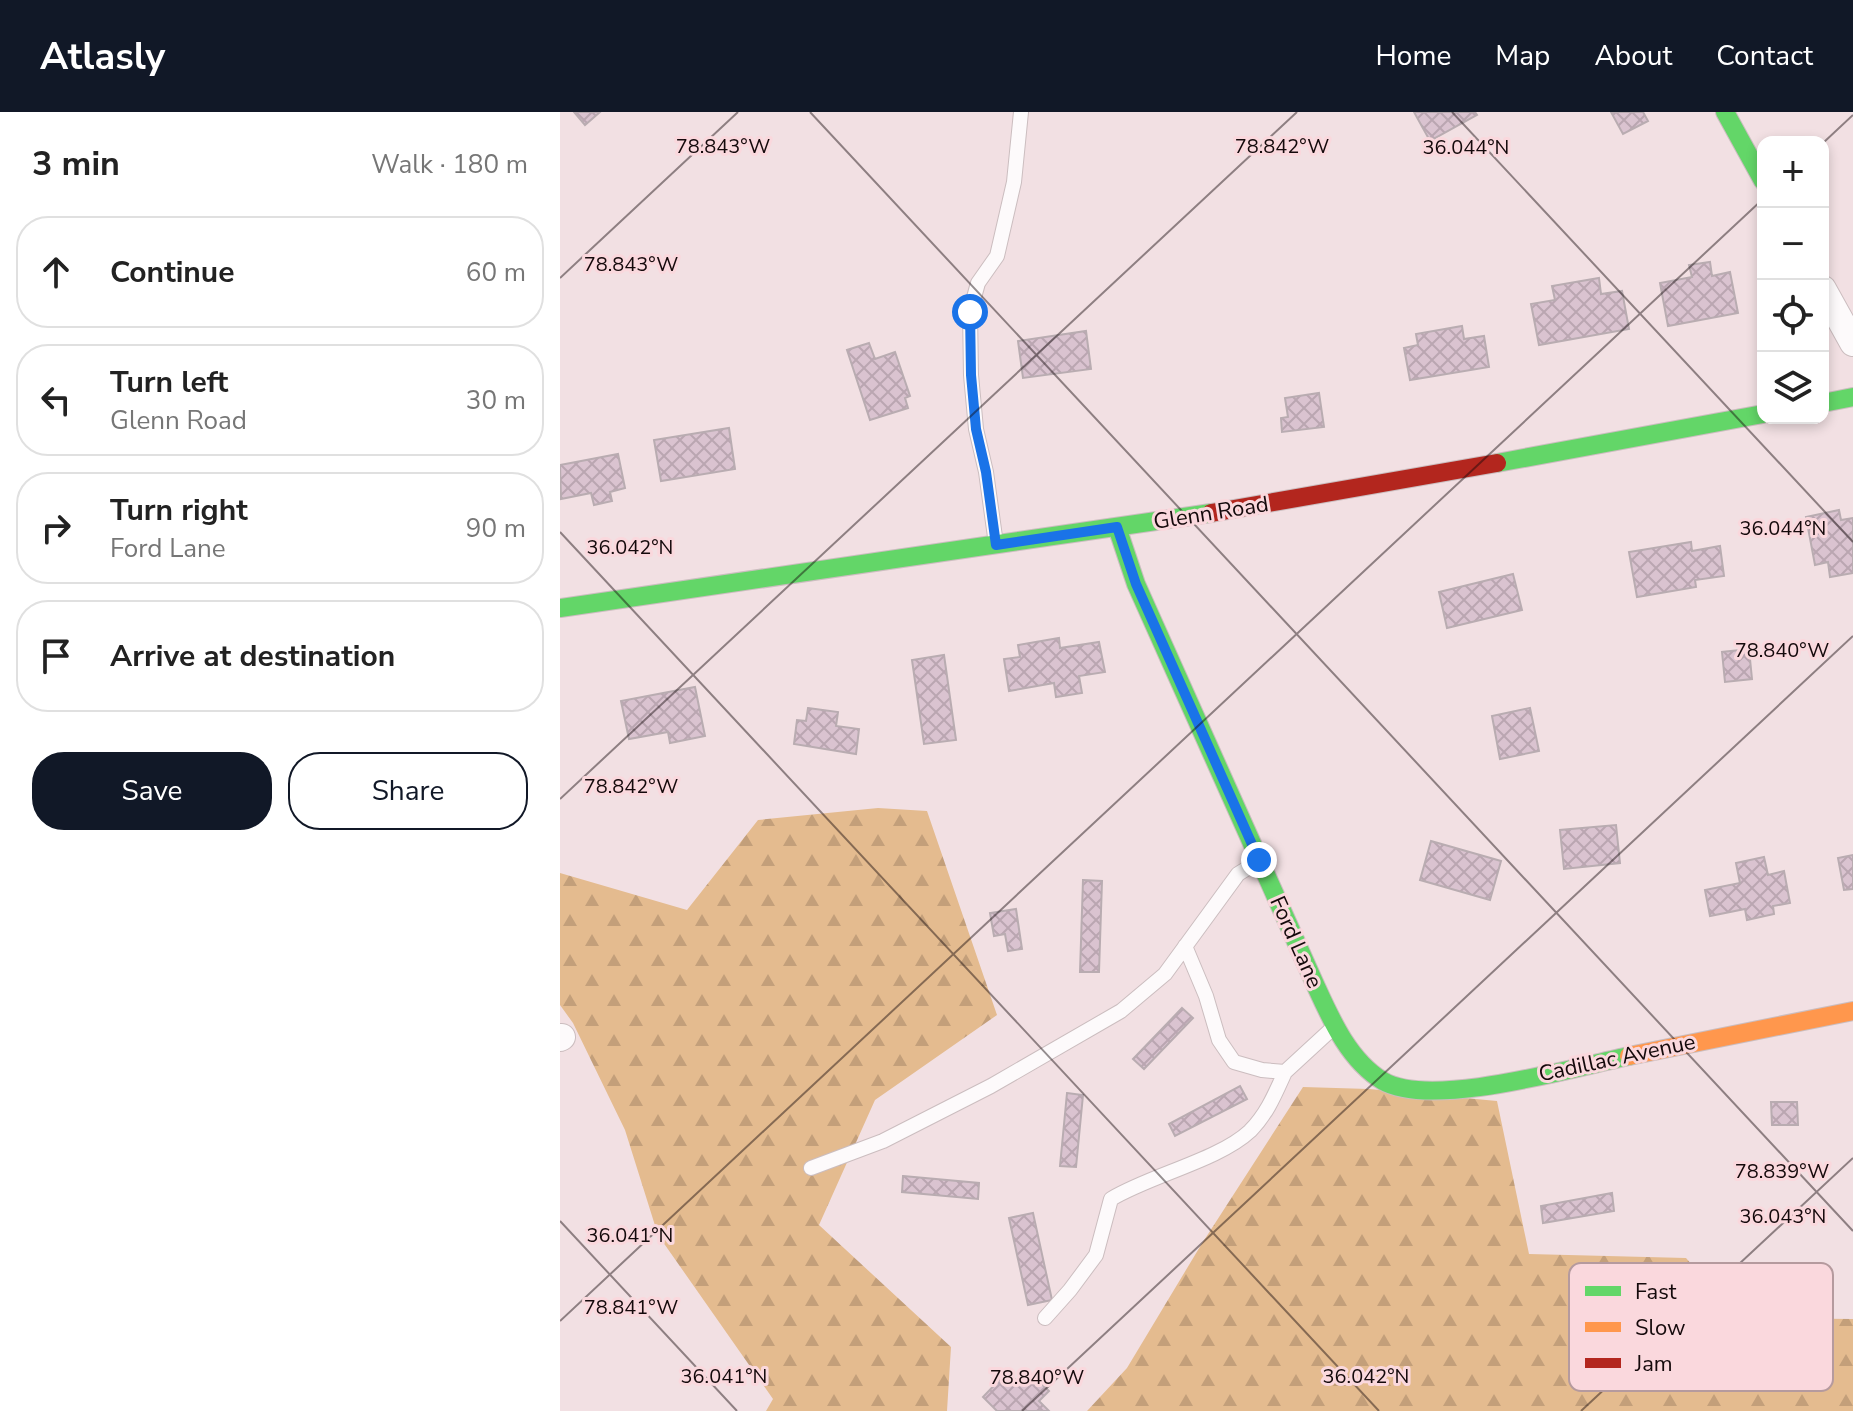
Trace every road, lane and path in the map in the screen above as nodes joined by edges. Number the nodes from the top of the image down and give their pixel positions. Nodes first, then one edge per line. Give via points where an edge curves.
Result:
1 (1021, 112) edge
2 (1725, 112) edge
3 (1757, 170) edge
4 (1829, 300) edge
5 (1853, 343) edge
6 (1853, 397) edge
7 (1829, 402) edge
8 (1757, 415) edge
9 (1117, 527) junction
10 (996, 545) junction
11 (560, 608) edge
12 (1259, 860) junction
13 (1185, 946) junction
14 (1853, 1011) edge
15 (1335, 1025) junction
16 (1285, 1072) junction
17 (1381, 1078) joint
18 (811, 1168) dead end
19 (1045, 1318) dead end

1 - 10 lane via 1014,182 997,256 978,283 970,312 976,429
2 - 3 street
4 - 5 street
6 - 7 street
8 - 9 street, Glenn Road via 1274,504
9 - 10 street, Glenn Road
9 - 12 street, Ford Lane via 1136,584
10 - 11 street, Glenn Road
12 - 13 lane via 1238,874
12 - 15 street, Ford Lane
13 - 16 lane via 1219,1040 1234,1062
13 - 18 lane via 1165,974 1121,1011 991,1086 896,1134
14 - 17 street, Cadillac Avenue via 1463,1090 1399,1088
15 - 16 lane
15 - 17 street, Ford Lane via 1361,1062
16 - 19 lane via 1268,1109 1249,1132 1111,1199 1096,1255

